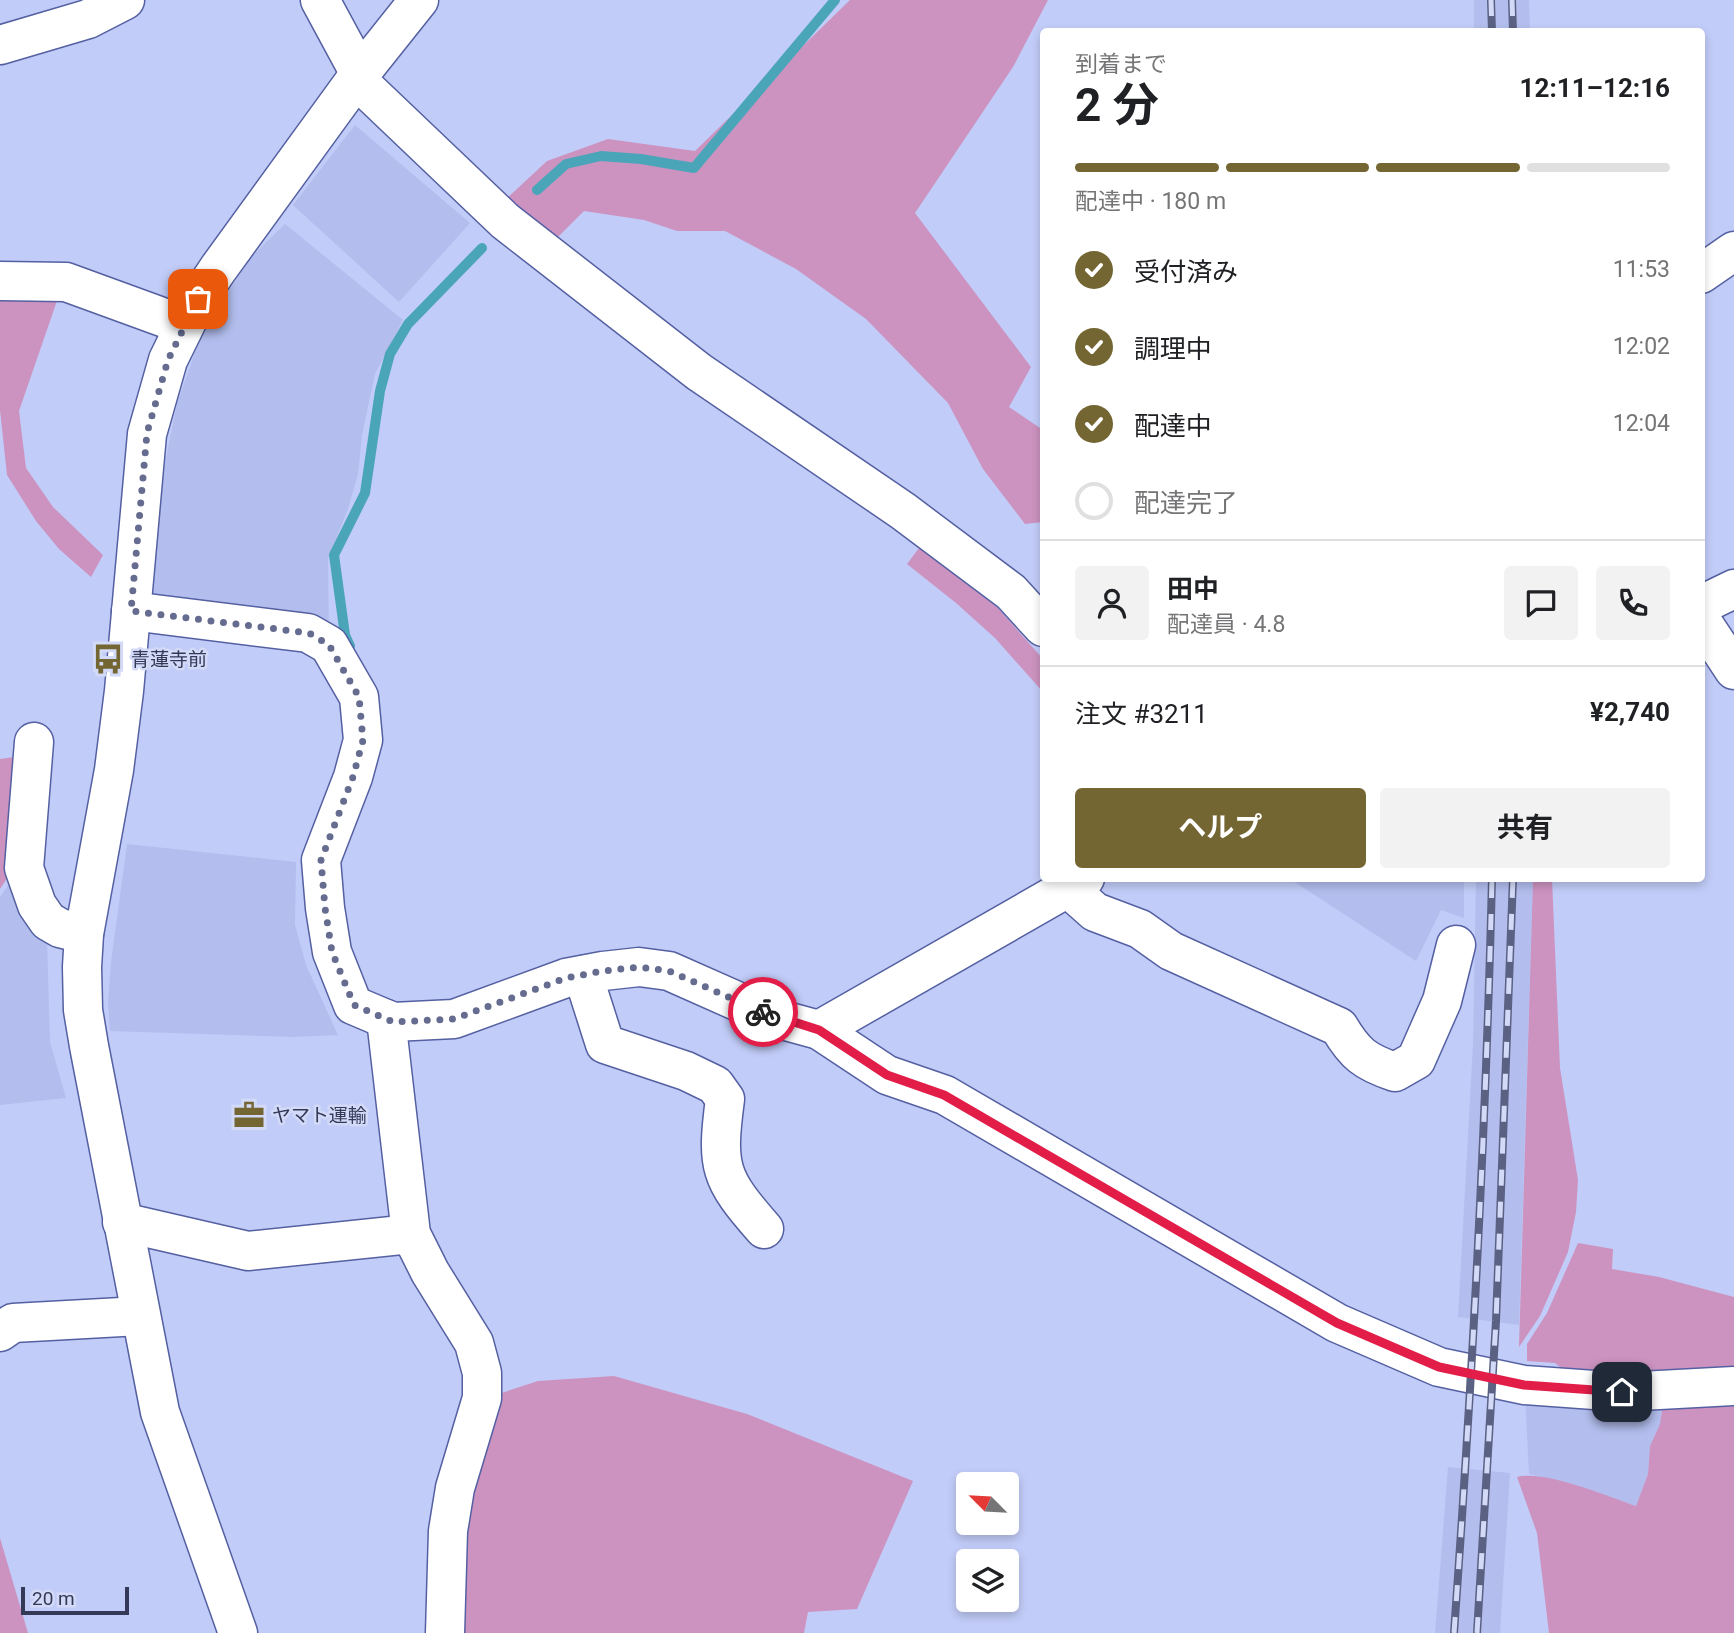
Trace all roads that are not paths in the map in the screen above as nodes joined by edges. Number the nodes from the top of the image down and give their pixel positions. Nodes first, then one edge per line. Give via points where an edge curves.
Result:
1 (125, 0) edge
2 (320, 0) edge
3 (419, 0) edge
4 (0, 45) edge
5 (358, 76) junction
6 (1734, 251) edge
7 (1705, 271) edge
8 (0, 281) edge
9 (184, 325) junction
10 (1734, 589) edge
11 (1705, 603) edge
12 (131, 611) junction
13 (1040, 624) edge
14 (1705, 626) edge
15 (1734, 670) edge
16 (34, 742) dead end
17 (1077, 883) edge
18 (84, 934) junction
19 (1456, 945) dead end
20 (583, 975) junction
21 (386, 1019) junction
22 (819, 1030) junction
23 (122, 1222) junction
24 (764, 1229) dead end
25 (411, 1234) junction
26 (139, 1316) junction
27 (0, 1332) edge
28 (1734, 1386) edge
29 (238, 1633) edge
30 (445, 1633) edge

1 - 4 street via 88,19
2 - 5 street
3 - 5 street
5 - 9 street via 218,269
5 - 13 street via 505,221 699,372 903,511 1011,592
6 - 7 street
8 - 9 street via 66,282
9 - 12 street via 168,360 147,433
10 - 11 street
12 - 18 street via 114,770
12 - 21 street via 309,633 329,645 359,697 363,740 321,860 325,908 332,952 354,1005
14 - 15 street
16 - 18 street via 24,868 48,921
17 - 19 street via 1096,912 1339,1027 1352,1048 1370,1064 1395,1072 1416,1059 1442,1001
17 - 22 street
18 - 23 street via 83,1010
20 - 21 street via 454,1019
20 - 22 street via 639,967 669,971 775,1018
20 - 24 street via 605,1044 686,1071 715,1085 725,1099 719,1146 723,1171 740,1202
21 - 25 street
22 - 28 street via 887,1075 944,1095 1337,1323 1439,1367 1524,1385 1610,1391
23 - 25 street via 248,1251
23 - 26 street
25 - 30 street via 474,1343 482,1373 482,1398 448,1531
26 - 27 street via 13,1323
26 - 29 street via 160,1412

